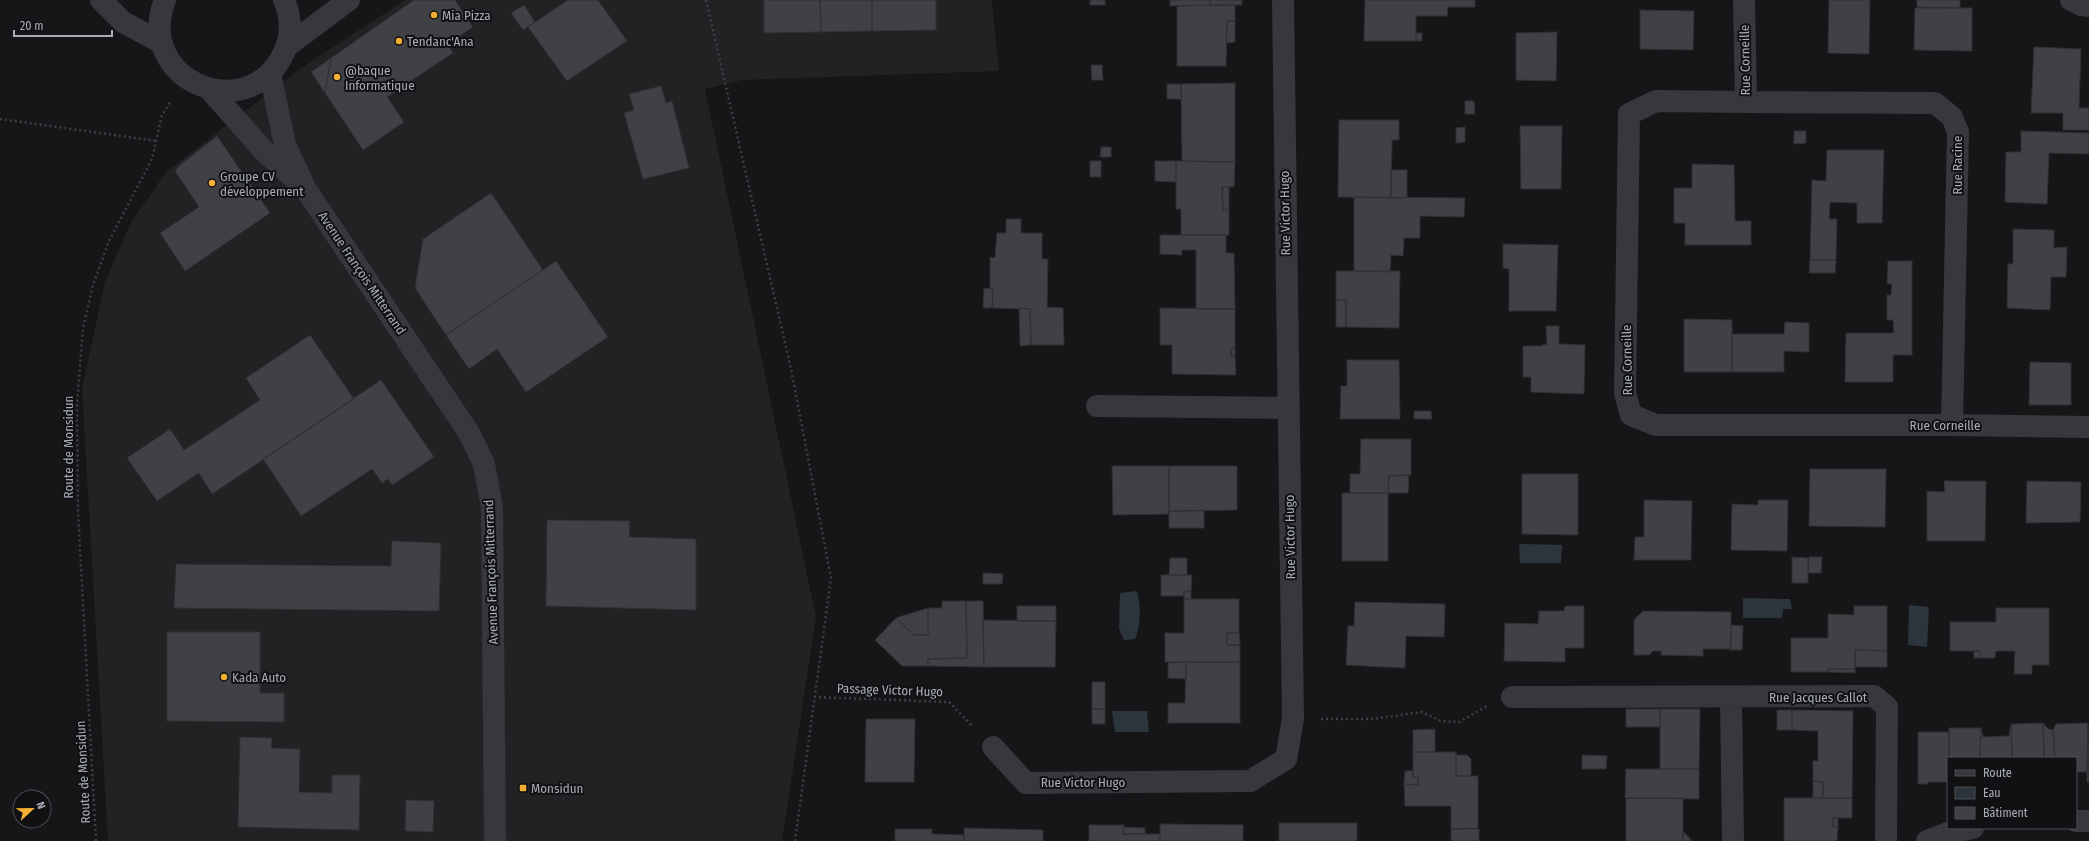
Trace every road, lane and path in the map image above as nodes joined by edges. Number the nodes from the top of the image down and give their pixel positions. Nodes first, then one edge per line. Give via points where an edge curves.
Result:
1 (101, 0) edge
2 (165, 0) edge
3 (284, 0) edge
4 (349, 0) edge
5 (706, 0) edge
6 (1283, 0) edge
7 (1744, 0) edge
8 (2071, 0) edge
9 (2089, 6) edge
10 (162, 43) junction
11 (286, 47) junction
12 (270, 73) junction
13 (202, 86) junction
14 (1746, 102) junction
15 (0, 119) edge
16 (157, 141) junction
17 (305, 188) junction
18 (1097, 406) dead end
19 (1288, 408) junction
20 (1952, 425) junction
21 (2089, 427) edge
22 (814, 697) junction
23 (1731, 697) junction
24 (1512, 698) joint
25 (1293, 719) junction
26 (993, 748) joint
27 (2077, 821) edge
28 (2089, 821) edge
29 (1968, 829) edge
30 (96, 841) edge
31 (495, 841) edge
32 (795, 841) edge
33 (1733, 841) edge
34 (1886, 841) edge
35 (1926, 841) edge

1 - 10 street via 123,22
2 - 10 street, Avenue François Mitterrand via 160,26
3 - 11 street via 289,19
4 - 11 street
5 - 22 path via 791,368 831,578
6 - 19 street, Rue Victor Hugo
7 - 14 street, Rue Corneille
8 - 9 street
10 - 13 street, Avenue François Mitterrand via 168,59 179,73
11 - 12 street
12 - 13 street via 257,83 242,89 226,92
12 - 17 street, Avenue François Mitterrand via 284,145
13 - 16 path, Route de Monsidun via 178,91 162,115
13 - 17 street, Avenue François Mitterrand
14 - 20 street, Rue Racine via 1935,103 1952,117 1958,132
14 - 20 street, Rue Corneille via 1656,101 1629,114 1625,393 1631,415 1656,425
15 - 16 path
16 - 30 path, Route de Monsidun via 152,159 109,241 93,285 83,328 77,406 78,512
17 - 31 street, Avenue François Mitterrand via 469,433 484,464 492,508
18 - 19 street
19 - 25 street, Rue Victor Hugo
20 - 21 street, Rue Corneille
22 - 26 path, Passage Victor Hugo via 949,702
22 - 32 path
23 - 24 street, Rue Jacques Callot
23 - 33 street
23 - 34 street, Rue Jacques Callot via 1874,696 1887,708
24 - 25 path via 1483,708 1459,722 1441,721 1422,712 1372,719
25 - 26 street, Rue Victor Hugo via 1286,759 1250,781 1026,782
27 - 28 street
29 - 35 street

